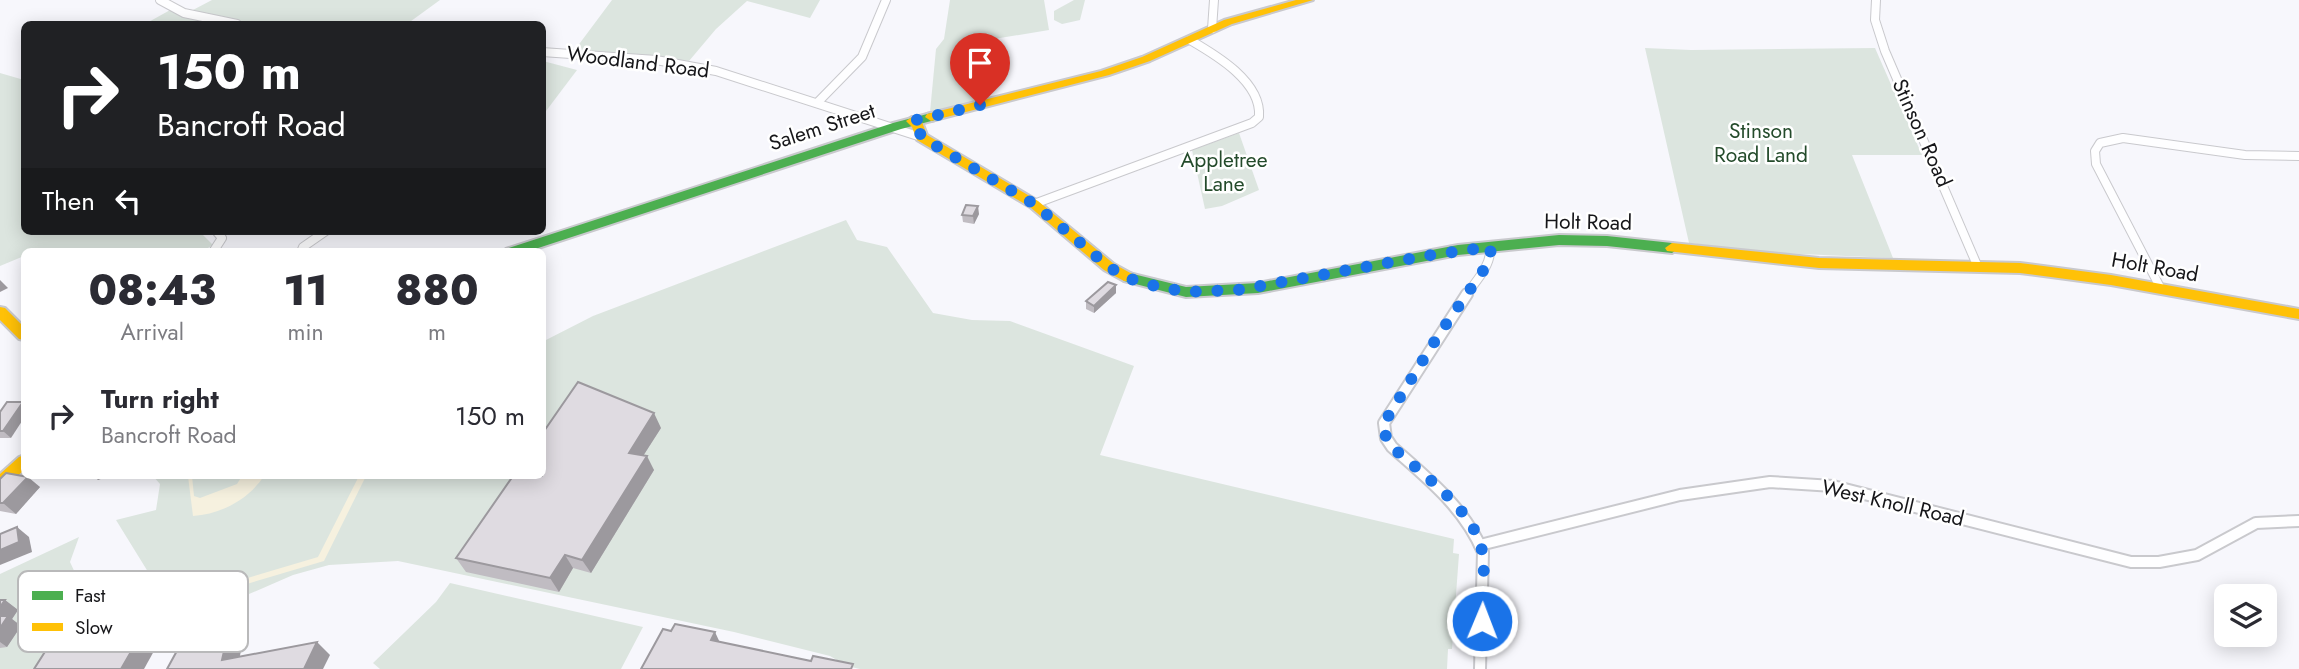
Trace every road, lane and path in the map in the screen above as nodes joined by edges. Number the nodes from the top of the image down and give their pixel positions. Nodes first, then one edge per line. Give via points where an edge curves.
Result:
1 (160, 0) edge
2 (886, 0) edge
3 (1214, 0) edge
4 (1308, 0) edge
5 (1876, 0) edge
6 (223, 21) edge
7 (1212, 30) junction
8 (1190, 40) junction
9 (546, 52) edge
10 (817, 103) junction
11 (912, 121) junction
12 (892, 127) junction
13 (921, 137) junction
14 (2299, 156) edge
15 (1034, 204) junction
16 (320, 235) edge
17 (1490, 247) junction
18 (302, 248) edge
19 (523, 248) edge
20 (1977, 265) junction
21 (2161, 289) junction
22 (0, 312) edge
23 (2299, 314) edge
24 (21, 332) edge
25 (21, 464) edge
26 (0, 484) edge
27 (2299, 521) edge
28 (1480, 545) junction
29 (1480, 669) edge

1 - 6 street via 184,13
2 - 10 street via 862,57
3 - 7 street
4 - 7 street, Salem Street via 1269,8
5 - 20 street, Stinson Road via 1875,24 1885,51
7 - 8 street, Salem Street
8 - 11 street, Salem Street via 1105,74
8 - 15 street via 1235,72 1259,99 1259,117
9 - 10 street, Woodland Road via 699,67
10 - 12 street, Woodland Road
11 - 12 street, Salem Street
11 - 13 street, Holt Road
12 - 13 street, Holt Road
12 - 19 street, Salem Street
13 - 15 street, Holt Road
14 - 21 street via 2245,155 2123,138 2105,139 2096,145 2096,164
15 - 17 street, Holt Road via 1127,278 1186,292 1258,288
16 - 18 street
17 - 20 street, Holt Road via 1607,241 1819,262
17 - 28 street via 1487,265 1384,423 1392,447 1470,523
20 - 21 street, Holt Road
21 - 23 street, Holt Road
22 - 24 street
25 - 26 street
27 - 28 street, West Knoll Road via 2256,523 2197,555 2130,562 1833,486 1770,482 1680,495
28 - 29 street

